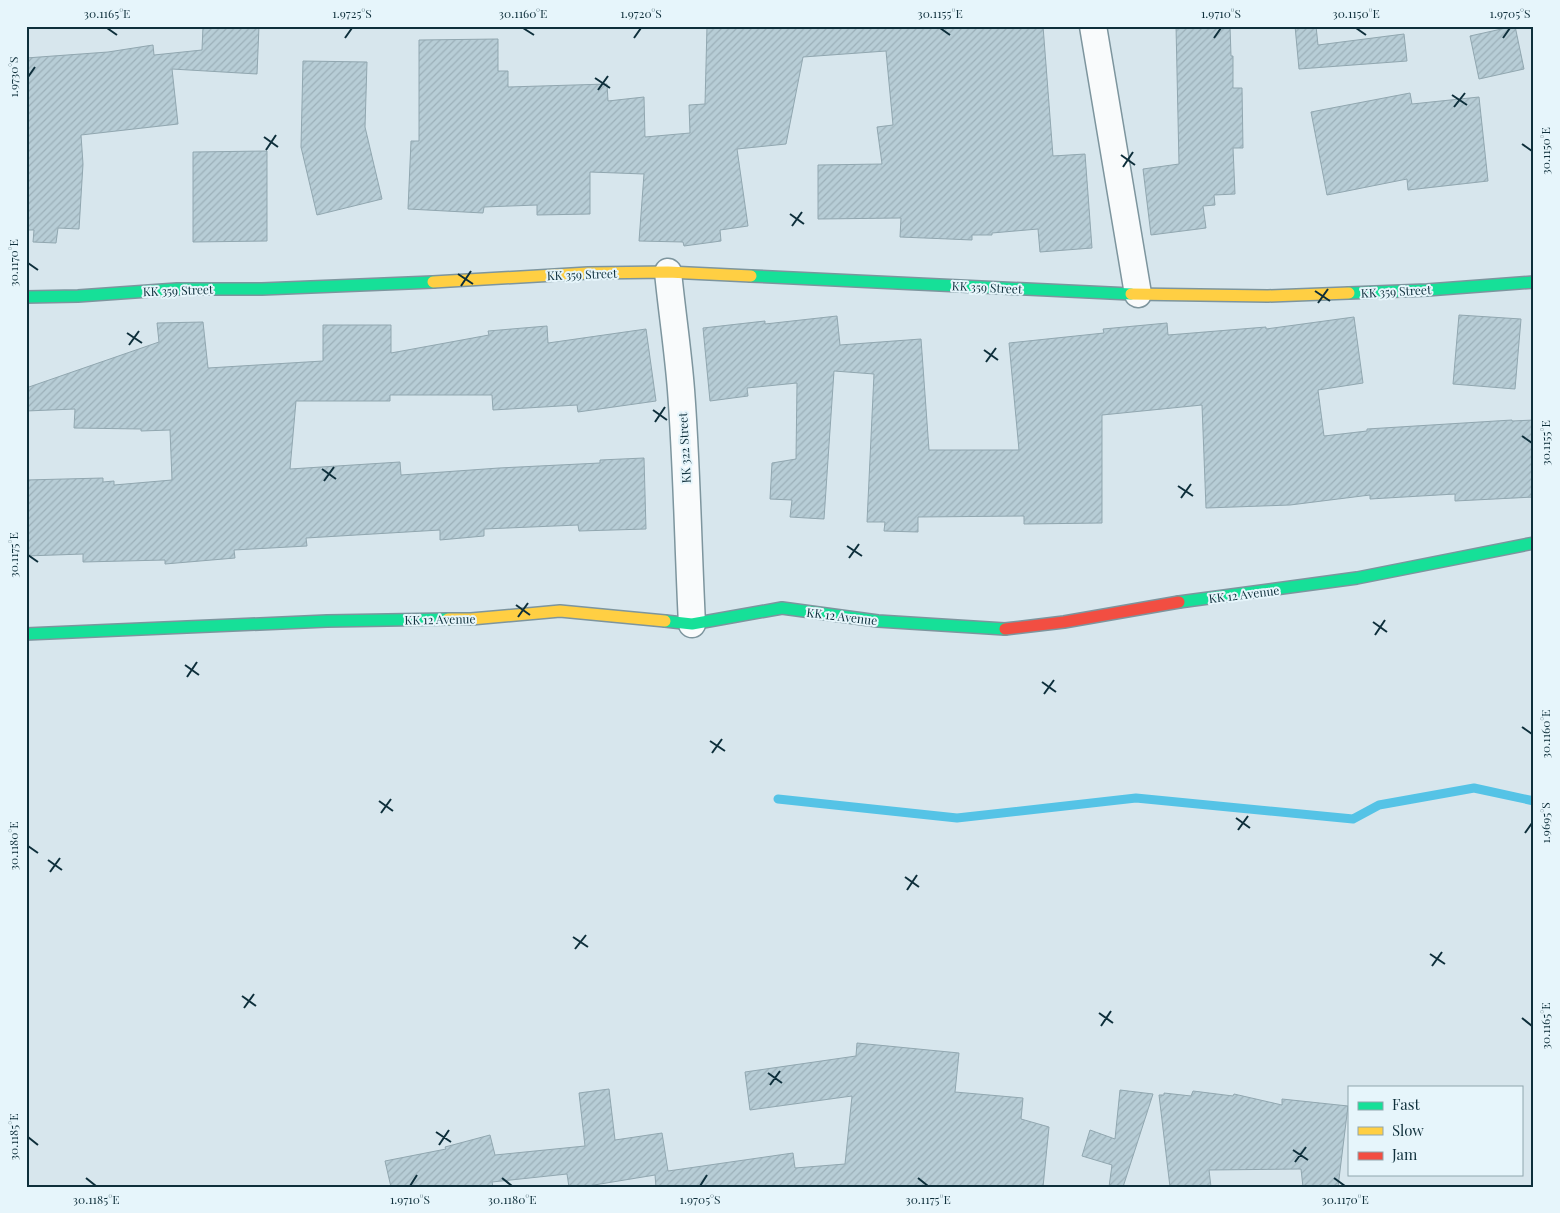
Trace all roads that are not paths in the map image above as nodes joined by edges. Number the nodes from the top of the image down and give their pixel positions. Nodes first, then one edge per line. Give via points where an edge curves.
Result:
1 (1093, 26) edge
2 (668, 272) junction
3 (1534, 282) edge
4 (1138, 294) junction
5 (26, 297) edge
6 (1534, 543) edge
7 (692, 624) junction
8 (26, 634) edge

1 - 4 street
2 - 4 street, KK 359 Street
2 - 5 street, KK 359 Street
2 - 7 street, KK 322 Street via 681,390
3 - 4 street, KK 359 Street via 1268,296
6 - 7 street, KK 12 Avenue via 1357,578 1007,629 878,621 782,608
7 - 8 street, KK 12 Avenue via 560,611 471,619 326,621

